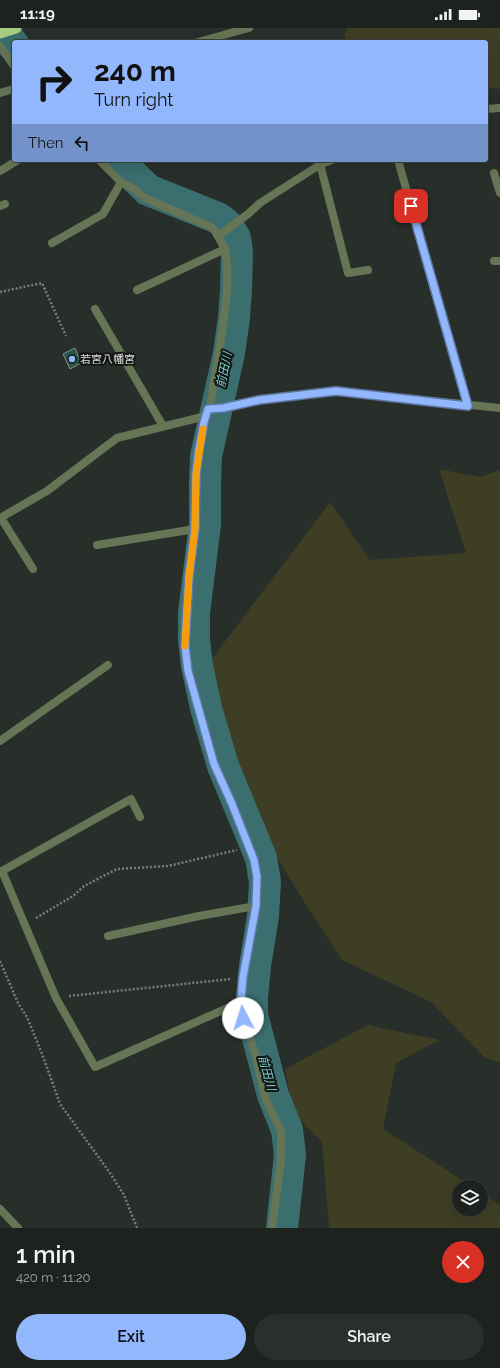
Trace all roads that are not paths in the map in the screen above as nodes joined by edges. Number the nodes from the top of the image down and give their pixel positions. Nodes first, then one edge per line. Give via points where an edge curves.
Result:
1 (16, 28) edge
2 (249, 28) edge
3 (0, 33) edge
4 (205, 40) edge
5 (0, 46) edge
6 (12, 63) edge
7 (12, 90) edge
8 (0, 93) edge
9 (500, 108) edge
10 (488, 109) edge
11 (15, 162) edge
12 (102, 162) edge
13 (320, 162) edge
14 (399, 162) edge
15 (0, 171) edge
16 (494, 173) dead end
17 (121, 182) junction
18 (500, 194) edge
19 (221, 234) junction
20 (52, 243) dead end
21 (224, 249) junction
22 (368, 270) dead end
23 (137, 290) dead end
24 (95, 309) dead end
25 (468, 406) junction
26 (500, 408) edge
27 (209, 411) junction
28 (163, 426) junction
29 (0, 518) edge
30 (195, 529) junction
31 (97, 545) dead end
32 (33, 569) dead end
33 (108, 665) dead end
34 (0, 741) edge
35 (140, 817) dead end
36 (256, 906) junction
37 (108, 936) dead end
38 (241, 1002) junction
39 (0, 1208) edge
40 (18, 1228) edge
41 (272, 1228) edge

1 - 3 highway
2 - 4 street
5 - 6 street
7 - 8 street
9 - 10 street
11 - 15 street
12 - 17 street
13 - 19 street via 260,203
13 - 22 street via 348,273
14 - 25 street
16 - 18 street
17 - 19 street via 145,198 211,227
17 - 20 street via 103,214
19 - 21 street
21 - 23 street
21 - 27 street via 227,261 227,293
24 - 28 street
25 - 26 street
25 - 27 street via 336,391 259,400
27 - 28 street
27 - 30 street via 199,449 196,474
28 - 29 street via 117,438 47,491
29 - 32 street
30 - 31 street
30 - 36 street via 185,621 188,671 214,764 254,860 257,877
33 - 34 street
35 - 38 street via 132,799 2,871 56,998 95,1067
36 - 37 street
36 - 38 street
38 - 41 street via 243,1018 266,1100 281,1131 281,1161
39 - 40 street

